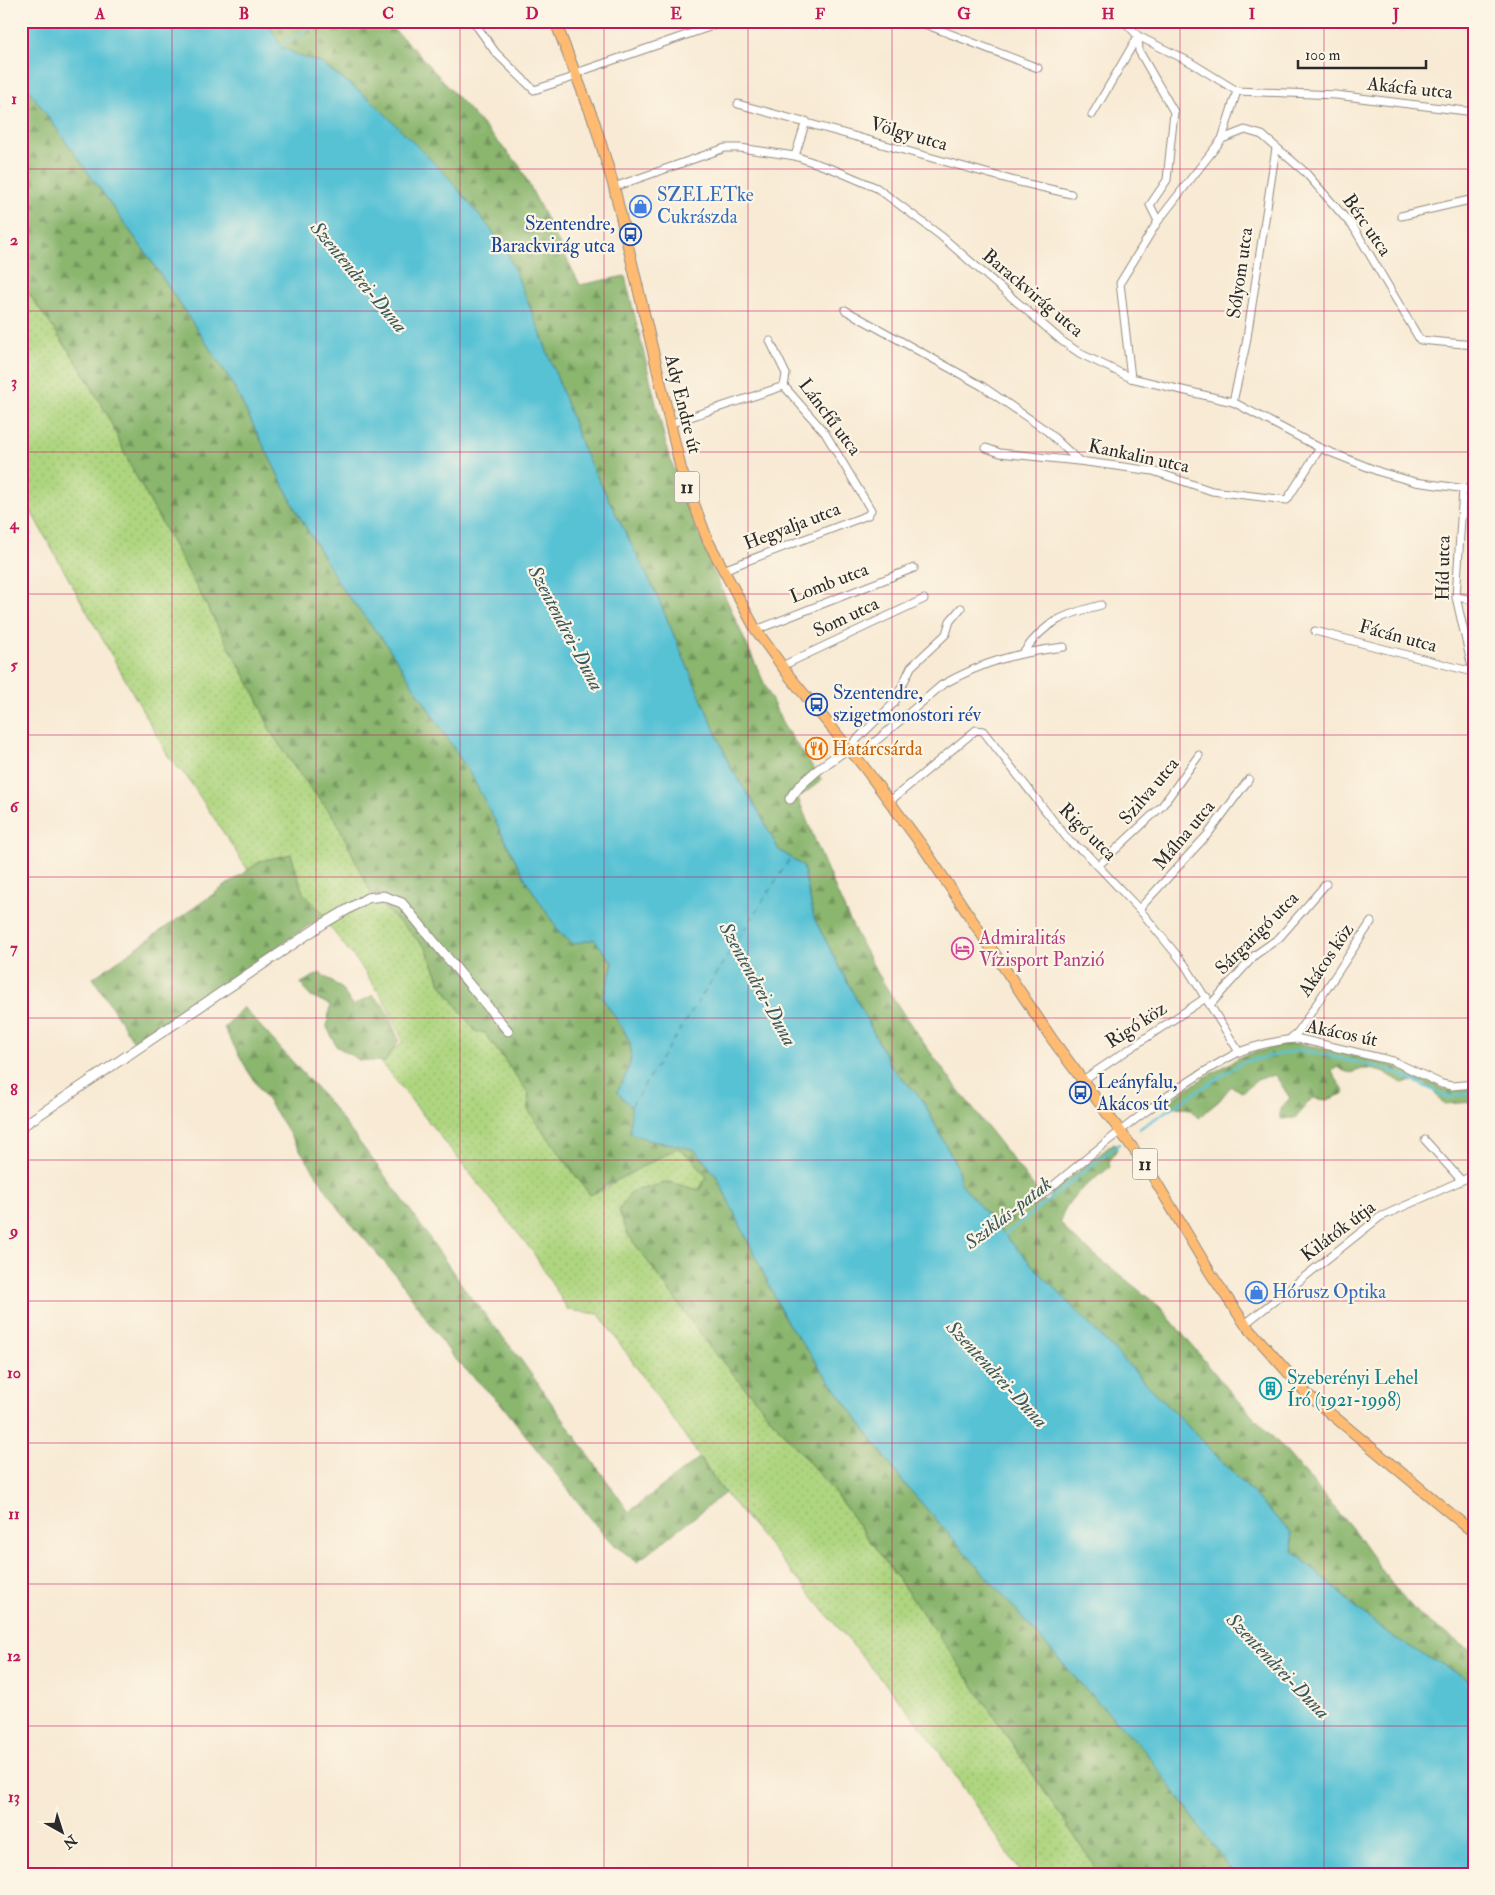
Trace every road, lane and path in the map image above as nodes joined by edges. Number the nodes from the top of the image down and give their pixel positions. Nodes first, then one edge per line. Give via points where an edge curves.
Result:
1 (473, 21) edge
2 (555, 21) edge
3 (728, 21) edge
4 (917, 21) edge
5 (1124, 21) edge
6 (1138, 36) junction
7 (1038, 68) dead end
8 (576, 73) junction
9 (1236, 91) junction
10 (738, 104) dead end
11 (1474, 112) edge
12 (1092, 115) dead end
13 (806, 121) junction
14 (1222, 138) junction
15 (1276, 148) junction
16 (795, 156) junction
17 (614, 187) junction
18 (1071, 194) dead end
19 (1474, 199) edge
20 (1401, 216) dead end
21 (1158, 221) junction
22 (845, 310) dead end
23 (770, 341) dead end
24 (1474, 345) edge
25 (1131, 378) junction
26 (784, 386) junction
27 (1233, 402) junction
28 (669, 424) junction
29 (986, 448) dead end
30 (1320, 448) junction
31 (1079, 461) junction
32 (1464, 489) junction
33 (1474, 490) edge
34 (871, 510) joint
35 (914, 568) dead end
36 (722, 570) junction
37 (1456, 597) junction
38 (924, 599) dead end
39 (1474, 600) edge
40 (1101, 606) dead end
41 (961, 608) dead end
42 (756, 630) junction
43 (1315, 630) dead end
44 (1064, 647) dead end
45 (1024, 652) junction
46 (782, 666) junction
47 (1473, 674) edge
48 (848, 748) junction
49 (1199, 754) dead end
50 (856, 758) junction
51 (1249, 779) dead end
52 (790, 799) dead end
53 (890, 801) junction
54 (1098, 866) junction
55 (1326, 884) dead end
56 (1139, 909) junction
57 (1371, 922) dead end
58 (1209, 1001) junction
59 (508, 1031) dead end
60 (1290, 1039) junction
61 (1239, 1052) junction
62 (1083, 1080) junction
63 (1474, 1084) edge
64 (21, 1126) edge
65 (1122, 1131) junction
66 (1425, 1140) dead end
67 (1474, 1175) edge
68 (1461, 1180) junction
69 (1037, 1199) dead end
70 (1245, 1324) junction
71 (1474, 1533) edge

1 - 8 street via 496,53 534,90 571,78
2 - 8 main road, Ady Endre út / 11
3 - 8 street
4 - 7 street
5 - 6 street
6 - 9 street via 1190,62
6 - 12 street
6 - 21 street via 1139,51 1174,112 1167,180 1150,205
8 - 17 main road, Ady Endre út / 11
9 - 11 street, Akácfa utca via 1336,94
9 - 14 street
10 - 13 street, Völgy utca
13 - 16 street
13 - 18 street, Völgy utca
14 - 15 street, Bérc utca via 1245,130 1262,135
14 - 21 street
15 - 24 street, Bérc utca via 1305,172 1354,228 1420,340
15 - 27 street, Sólyom utca via 1246,344
16 - 17 street, Barackvirág utca via 726,148
16 - 25 street, Barackvirág utca via 877,188 941,236 1062,341
17 - 28 main road, Ady Endre út / 11
19 - 20 street
21 - 25 street via 1120,283
22 - 31 street, Kankalin utca via 982,386 1047,431
23 - 26 street, Láncfű utca via 786,374
25 - 27 street, Barackvirág utca
26 - 28 street
26 - 34 street, Láncfű utca via 825,433
27 - 30 street, Barackvirág utca
28 - 36 main road, Ady Endre út / 11 via 693,506
29 - 31 street via 1000,453
30 - 31 street, Kankalin utca via 1287,500 1212,490 1152,472
30 - 32 street, Barackvirág utca via 1415,482
32 - 33 street, Barackvirág utca
32 - 37 street, Híd utca
34 - 36 street, Hegyalja utca via 868,515
35 - 42 street, Lomb utca
36 - 42 main road, Ady Endre út / 11
37 - 39 street
37 - 47 street, Híd utca
38 - 46 street, Som utca
40 - 45 street via 1048,624
41 - 48 street via 950,621 946,634 911,667 894,703
42 - 46 main road, Ady Endre út / 11
43 - 47 street, Fácán utca
44 - 45 street
45 - 50 street via 987,663 942,685
46 - 48 main road, Ady Endre út / 11
48 - 50 main road, Ady Endre út / 11
48 - 52 street
49 - 54 street, Szilva utca via 1162,806 1138,832
50 - 53 main road, 11
51 - 56 street, Málna utca via 1208,834
53 - 54 street, Rigó utca via 979,729 1070,842
53 - 62 main road, 11
54 - 56 street, Rigó utca
55 - 58 street, Sárgarigó utca via 1279,938 1255,955
56 - 58 street, Rigó utca via 1185,965
57 - 60 street, Akácos köz via 1298,1032
58 - 61 street, Rigó utca
58 - 62 street, Rigó köz
59 - 64 street via 402,903 383,896 367,898 323,924
60 - 61 street, Akácos út
60 - 63 street, Akácos út via 1317,1042 1393,1061 1442,1084
61 - 65 street, Akácos út
62 - 65 main road, 11
65 - 69 street, Akácos út
65 - 70 main road, 11
66 - 68 street
67 - 68 street, Kilátók útja
68 - 70 street, Kilátók útja via 1380,1217
70 - 71 main road, 11 via 1307,1394

